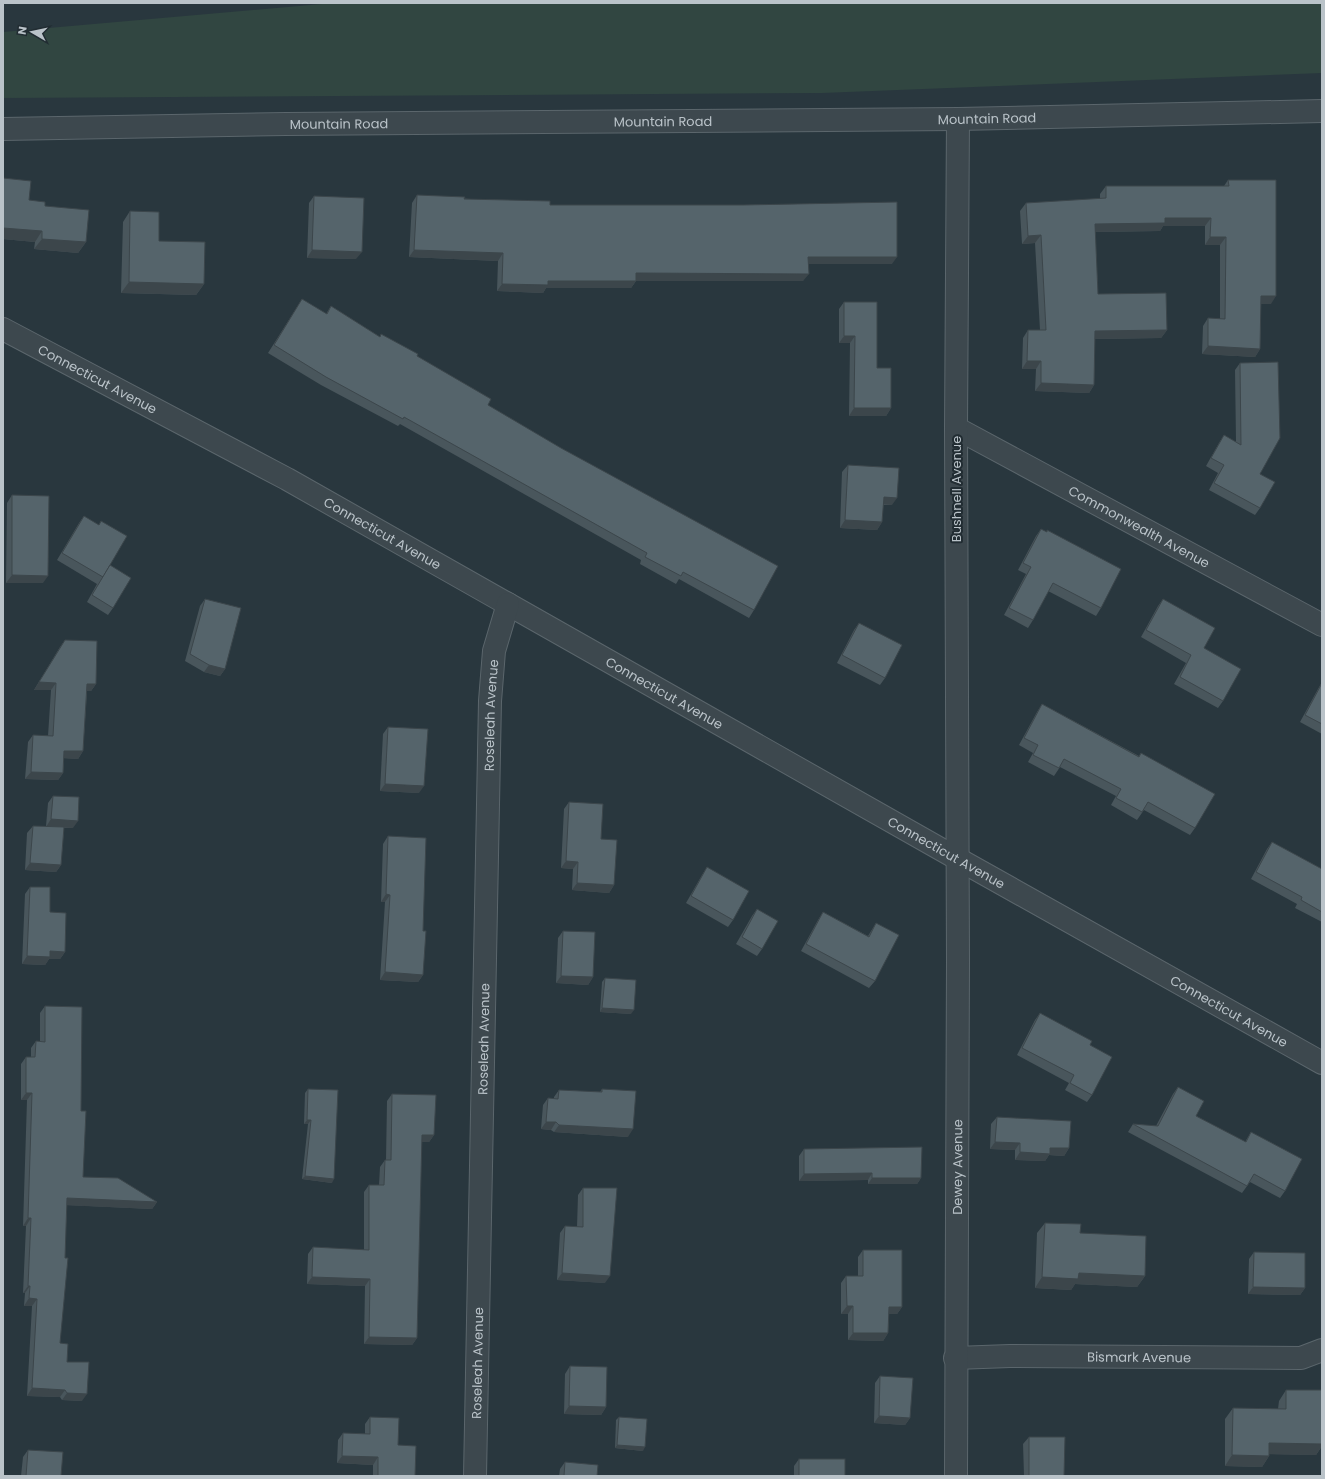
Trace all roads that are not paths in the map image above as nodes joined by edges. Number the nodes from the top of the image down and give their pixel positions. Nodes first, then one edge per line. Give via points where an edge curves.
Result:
1 (1322, 111) edge
2 (958, 119) junction
3 (3, 129) edge
4 (3, 329) edge
5 (956, 428) junction
6 (508, 604) junction
7 (1322, 625) edge
8 (958, 859) junction
9 (1322, 1062) edge
10 (1322, 1350) edge
11 (955, 1358) junction
12 (475, 1476) edge
13 (956, 1476) edge

1 - 2 street, Mountain Road
2 - 3 street, Mountain Road via 286,124
2 - 5 street, Bushnell Avenue
4 - 6 street, Connecticut Avenue via 287,479
5 - 7 street, Commonwealth Avenue
5 - 8 street, Bushnell Avenue
6 - 8 street, Connecticut Avenue
6 - 12 street, Roseleah Avenue via 494,651 490,702
8 - 9 street, Connecticut Avenue
8 - 11 street, Dewey Avenue
10 - 11 street, Bismark Avenue via 1301,1358
11 - 13 street, Dewey Avenue

